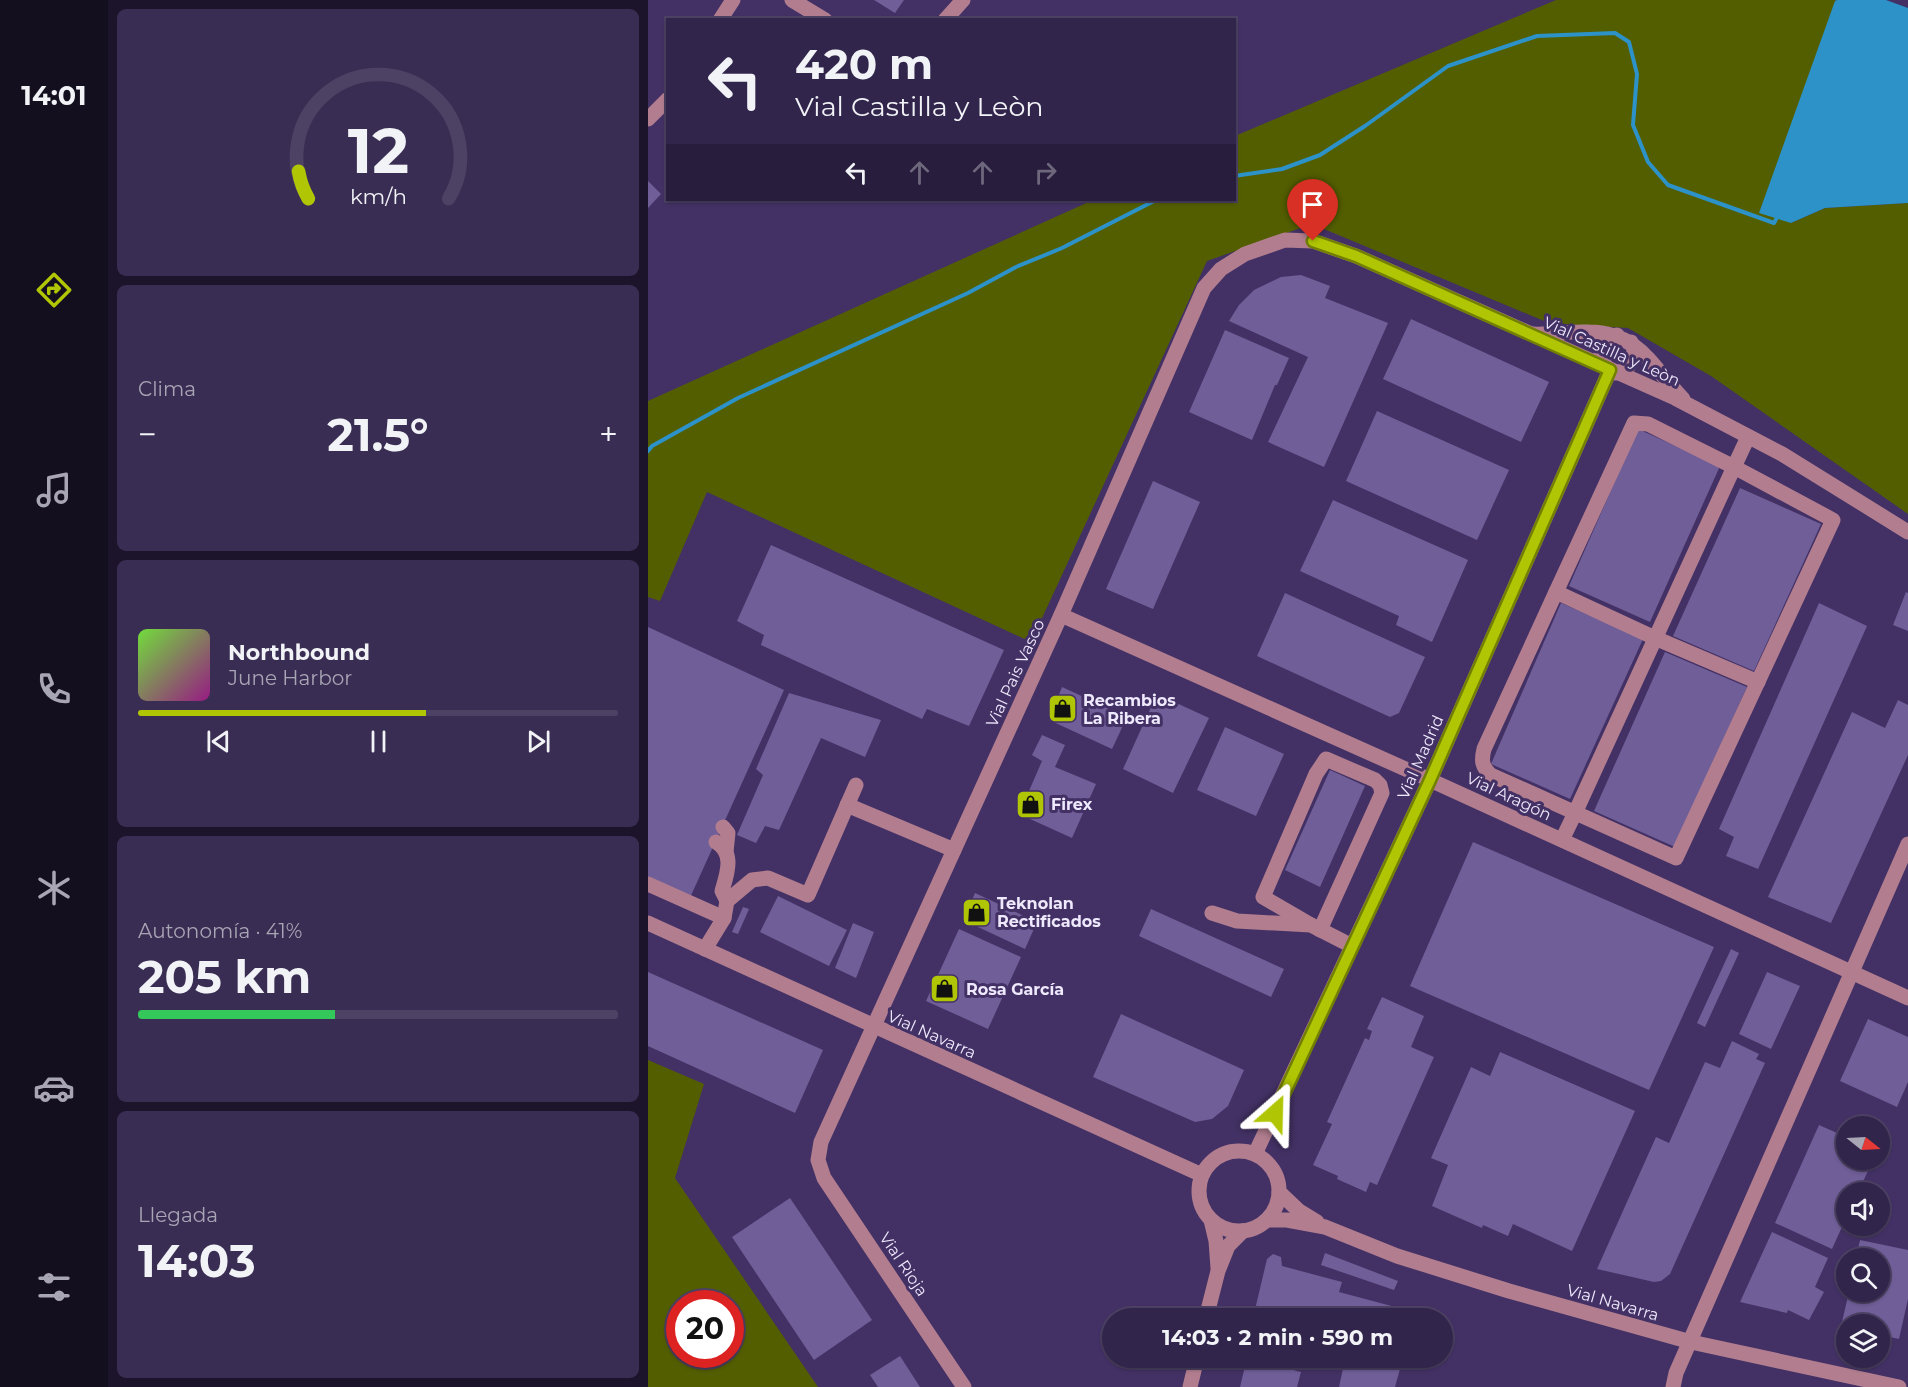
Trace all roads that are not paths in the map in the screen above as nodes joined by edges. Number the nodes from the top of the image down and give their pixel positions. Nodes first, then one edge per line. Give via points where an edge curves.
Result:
1 (733, 0) edge
2 (792, 0) edge
3 (963, 0) edge
4 (721, 18) edge
5 (822, 18) edge
6 (947, 18) edge
7 (666, 101) edge
8 (648, 119) edge
9 (1285, 240) joint
10 (1527, 333) junction
11 (1622, 337) junction
12 (1612, 371) junction
13 (1689, 406) junction
14 (1748, 437) junction
15 (1734, 467) junction
16 (1908, 532) edge
17 (1556, 592) junction
18 (1061, 615) junction
19 (1655, 638) junction
20 (1758, 682) junction
21 (1430, 780) junction
22 (856, 785) dead end
23 (847, 805) junction
24 (1575, 813) junction
25 (723, 827) dead end
26 (1562, 840) junction
27 (1908, 844) edge
28 (954, 850) junction
29 (648, 884) edge
30 (727, 901) junction
31 (1212, 913) dead end
32 (724, 918) junction
33 (648, 923) edge
34 (1315, 927) junction
35 (1352, 946) junction
36 (705, 949) junction
37 (1851, 972) junction
38 (1908, 998) edge
39 (873, 1027) junction
40 (1255, 1154) junction
41 (818, 1160) joint
42 (1202, 1175) junction
43 (1279, 1192) junction
44 (1211, 1220) junction
45 (1268, 1220) junction
46 (1324, 1227) junction
47 (1243, 1231) junction
48 (1218, 1271) junction
49 (1209, 1308) edge
50 (1691, 1342) junction
51 (1195, 1368) edge
52 (964, 1387) edge
53 (1190, 1387) edge
54 (1673, 1387) edge
55 (1899, 1387) edge

1 - 4 street
2 - 5 street
3 - 6 street
7 - 8 street
9 - 10 street, Vial Castilla y Leòn via 1313,241 1356,256
9 - 18 street, Vial Pais Vasco via 1221,268 1204,288
10 - 11 street via 1588,332
10 - 12 street, Vial Castilla y Leòn
11 - 12 street via 1608,341 1601,353 1603,363
11 - 12 street via 1634,354 1624,370
11 - 13 street via 1645,355
12 - 13 street, Vial Castilla y Leòn
12 - 21 street, Vial Madrid
13 - 14 street, Vial Castilla y Leòn
14 - 15 street
14 - 16 street, Vial Castilla y Leòn
15 - 17 street via 1648,424 1634,423
15 - 19 street
15 - 20 street via 1833,519
17 - 19 street
17 - 24 street via 1481,759 1491,775
18 - 21 street, Vial Aragón
18 - 28 street, Vial Pais Vasco
19 - 20 street
19 - 24 street
20 - 24 street via 1676,858
21 - 26 street, Vial Aragón
21 - 35 street, Vial Madrid
22 - 23 street
23 - 28 street
23 - 30 street via 808,895 768,878 752,880
24 - 26 street
25 - 30 street via 728,833 721,847 729,863 722,891
26 - 37 street, Vial Aragón
27 - 37 street
28 - 39 street, Vial Pais Vasco
29 - 32 street
30 - 32 street
31 - 34 street via 1237,921
32 - 36 street
33 - 36 street, Vial Navarra
34 - 34 street via 1263,897 1326,759 1375,780 1382,793
34 - 35 street
35 - 40 street, Vial Madrid
36 - 39 street, Vial Navarra
37 - 38 street, Vial Aragón
37 - 50 street
39 - 41 street, Vial Pais Vasco via 821,1142
39 - 42 street, Vial Navarra
40 - 42 street via 1224,1154 1211,1162
40 - 43 street via 1268,1163
41 - 52 street, Vial Rioja via 830,1186
42 - 44 street via 1201,1203
43 - 45 street
43 - 46 street, Vial Navarra
44 - 47 street via 1230,1230
44 - 48 street
45 - 46 street, Vial Navarra
45 - 47 street
46 - 50 street, Vial Navarra via 1397,1256 1509,1292
47 - 48 street via 1228,1246
48 - 49 street
50 - 54 street
50 - 55 street, Vial Navarra
51 - 53 street

